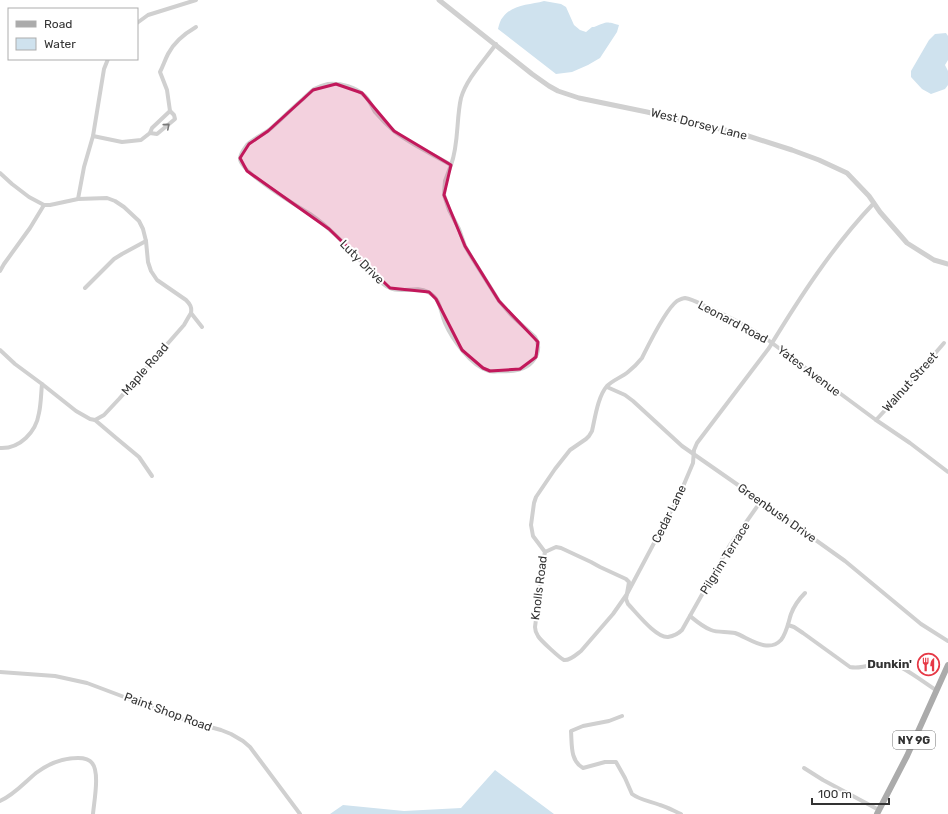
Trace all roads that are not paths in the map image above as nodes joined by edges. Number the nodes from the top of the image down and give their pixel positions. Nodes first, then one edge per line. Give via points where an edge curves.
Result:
1 (196, 0) edge
2 (439, 0) edge
3 (138, 22) edge
4 (196, 27) dead end
5 (496, 44) junction
6 (108, 60) edge
7 (170, 111) junction
8 (150, 133) junction
9 (93, 136) junction
10 (451, 165) junction
11 (0, 173) edge
12 (78, 199) junction
13 (874, 203) junction
14 (44, 205) junction
15 (146, 241) junction
16 (948, 264) edge
17 (0, 271) edge
18 (84, 288) dead end
19 (191, 313) junction
20 (202, 326) dead end
21 (772, 343) junction
22 (944, 343) dead end
23 (0, 350) edge
24 (42, 384) junction
25 (607, 386) junction
26 (95, 420) junction
27 (876, 420) junction
28 (0, 448) edge
29 (694, 455) junction
30 (948, 472) edge
31 (152, 476) dead end
32 (761, 501) junction
33 (545, 552) junction
34 (805, 593) dead end
35 (627, 594) junction
36 (690, 616) junction
37 (788, 625) junction
38 (948, 641) edge
39 (550, 647) joint
40 (948, 665) edge
41 (0, 672) edge
42 (936, 690) junction
43 (622, 716) dead end
44 (804, 768) dead end
45 (0, 801) edge
46 (878, 812) edge
47 (93, 814) edge
48 (300, 814) edge
49 (681, 814) edge

1 - 3 street via 148,15
2 - 5 street, West Dorsey Lane
4 - 7 street via 172,47 160,72 167,90
5 - 10 street, Luty Drive via 468,82 462,97
5 - 13 street, West Dorsey Lane via 532,74 558,91 579,98 742,134 792,150 847,174
6 - 9 street
7 - 8 street
8 -> 7 street via 158,134 175,119
8 - 9 street via 141,140 122,142
9 - 12 street
10 - 10 street, Luty Drive via 394,131 376,113 362,93 336,84 328,84 313,90 268,131 248,144 240,158 247,171 329,229 390,288 429,292 436,299 445,323 462,350 483,368 511,372 528,366 536,357 538,342 499,301 465,246 444,195 445,181
11 - 14 street via 23,193
12 - 14 street
12 - 15 street via 107,198 115,201 139,221
13 - 16 street, West Dorsey Lane via 907,242 934,260
13 - 21 street, Yates Avenue via 859,218 824,264
14 - 17 street
15 - 18 street via 114,259
15 - 19 street via 151,271 157,280 186,300 192,308
19 - 20 street
19 - 26 street, Maple Road via 184,325 119,399 104,415
21 - 25 street, Leonard Road via 720,312 685,298 677,300 663,318 638,363
21 - 27 street, Yates Avenue
21 - 29 street, Cedar Lane via 697,444
22 - 27 street, Walnut Street
23 - 24 street
24 - 26 street via 76,411
24 - 28 street via 39,414 29,436 15,446
25 - 29 street, Greenbush Drive via 633,401
25 - 33 street, Knolls Road via 600,399 590,436 570,450 536,497 531,525 533,536
26 - 31 street via 139,457
27 - 30 street, Yates Avenue
29 - 32 street, Greenbush Drive
29 - 35 street, Cedar Lane via 679,496
32 - 36 street, Pilgrim Terrace via 730,545
32 - 38 street, Greenbush Drive via 845,561 921,624
33 - 35 street via 556,547 561,548 626,579 629,582
33 - 39 street, Knolls Road via 535,627 538,636
34 - 37 street via 791,613
35 - 36 street, Pilgrim Terrace via 628,604 661,636 677,634
35 - 39 street, Cedar Lane via 600,630 576,655 567,660 563,659
36 - 37 street via 711,630 734,633 764,646 778,642
37 - 42 street via 850,667 861,668 892,662
40 - 42 main road, NY 9G
41 - 48 street, Paint Shop Road via 48,675 80,681 231,734 250,747
42 - 46 main road, NY 9G via 907,756
43 - 49 street via 572,731 572,750 577,764 583,768 616,762 634,796
44 - 46 street
45 - 47 street via 11,796 36,773 49,765 62,760 85,758 92,762 96,772

